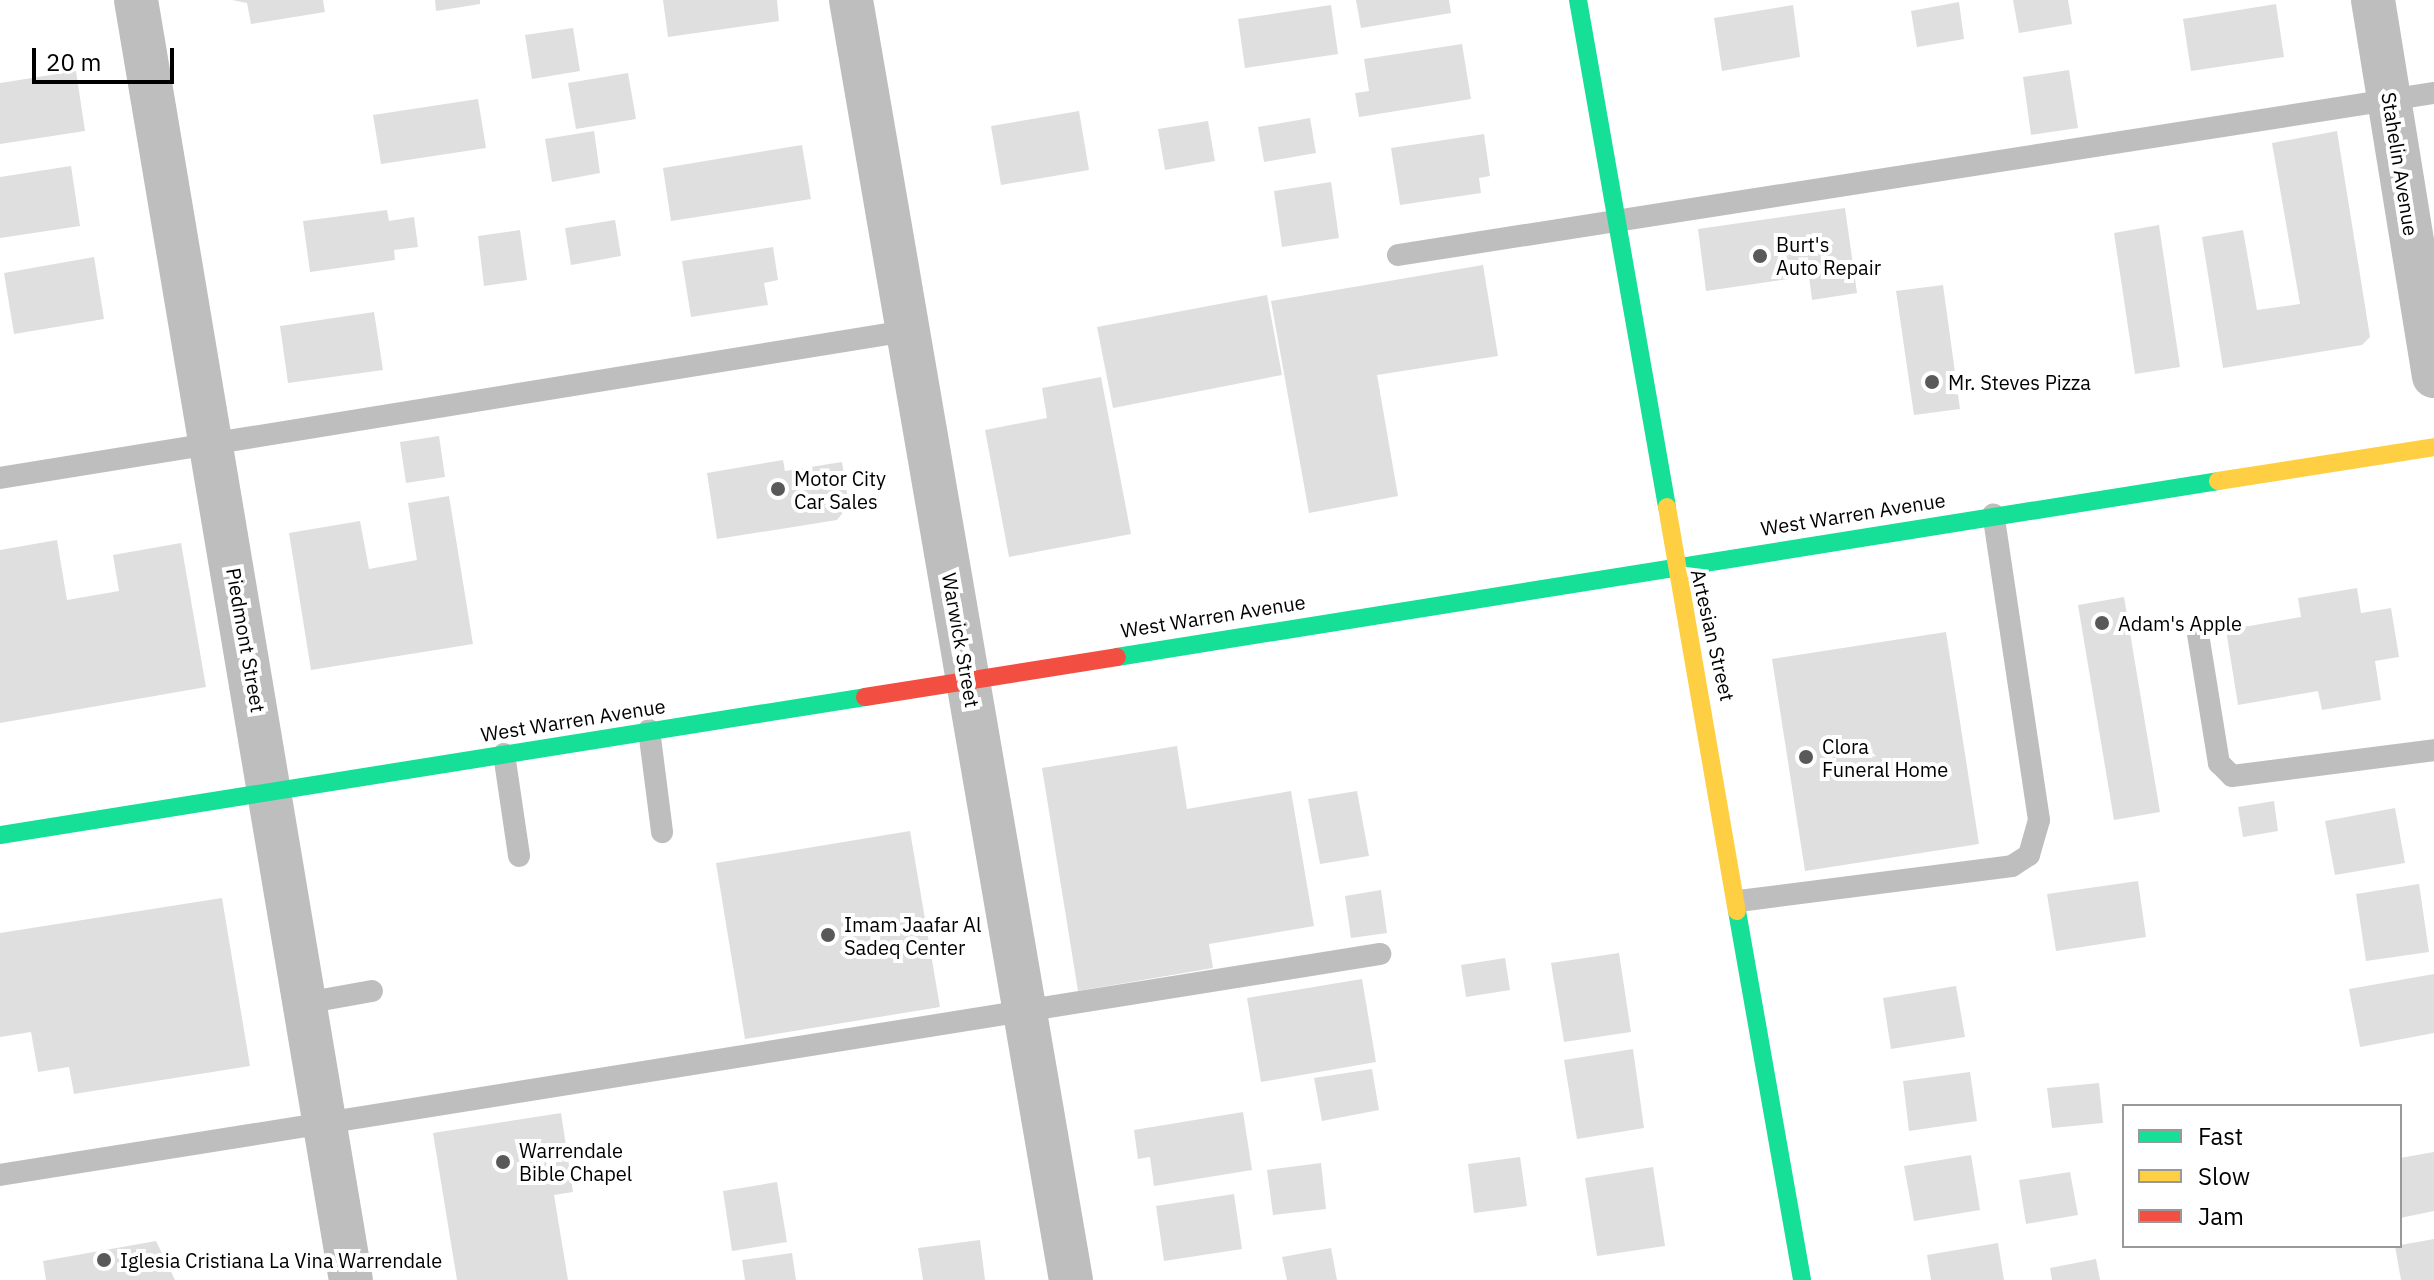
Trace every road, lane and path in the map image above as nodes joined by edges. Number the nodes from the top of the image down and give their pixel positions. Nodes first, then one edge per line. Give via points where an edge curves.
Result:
1 (136, 0) edge
2 (851, 0) edge
3 (1578, 0) edge
4 (2373, 0) edge
5 (2434, 93) edge
6 (2390, 99) junction
7 (1616, 225) junction
8 (1398, 255) dead end
9 (907, 331) junction
10 (2434, 376) edge
11 (213, 445) junction
12 (2434, 447) edge
13 (0, 478) edge
14 (1993, 514) junction
15 (1674, 564) junction
16 (2198, 634) dead end
17 (966, 679) junction
18 (649, 730) junction
19 (2434, 750) edge
20 (504, 754) junction
21 (271, 791) junction
22 (662, 832) dead end
23 (0, 835) edge
24 (519, 856) dead end
25 (1739, 901) junction
26 (1380, 954) dead end
27 (372, 991) dead end
28 (305, 1003) junction
29 (1027, 1011) junction
30 (326, 1126) junction
31 (0, 1175) edge
32 (351, 1280) edge
33 (1071, 1280) edge
34 (1802, 1280) edge

1 - 11 street, Piedmont Street
2 - 9 street, Warwick Street
3 - 7 main road, Artesian Street
4 - 6 street, Stahelin Avenue
5 - 6 lane
6 - 7 lane
6 - 10 street, Stahelin Avenue
7 - 8 lane
7 - 15 main road, Artesian Street
9 - 11 lane
9 - 17 street, Warwick Street
11 - 13 lane
11 - 21 street, Piedmont Street
12 - 14 main road, West Warren Avenue
14 - 15 main road, West Warren Avenue
14 - 25 lane via 2039,820 2029,855 2012,866
15 - 17 main road, West Warren Avenue
15 - 25 main road, Artesian Street via 1699,658
16 - 19 lane via 2219,763 2232,776
17 - 18 main road, West Warren Avenue
17 - 29 street, Warwick Street
18 - 20 main road, West Warren Avenue
18 - 22 lane
20 - 21 main road, West Warren Avenue
20 - 24 lane
21 - 23 main road, West Warren Avenue
21 - 28 street, Piedmont Street
25 - 34 main road, Artesian Street
26 - 29 lane
27 - 28 lane
28 - 30 street, Piedmont Street
29 - 30 lane via 552,1080
29 - 33 street, Warwick Street
30 - 31 lane
30 - 32 street, Piedmont Street

